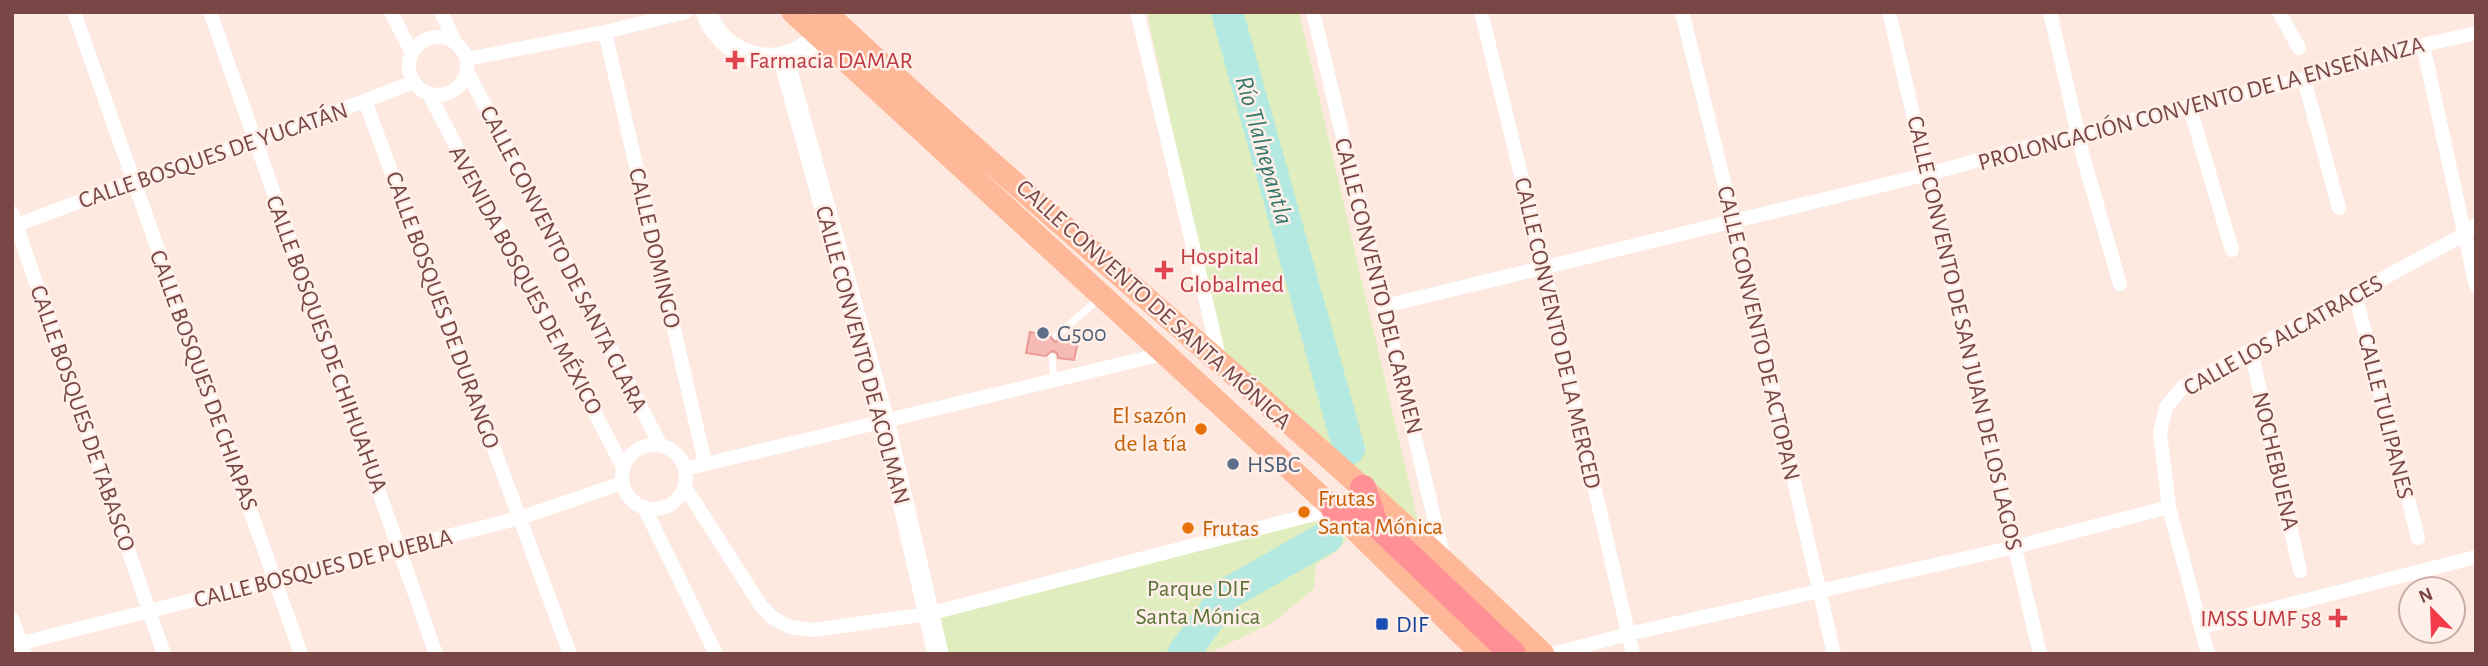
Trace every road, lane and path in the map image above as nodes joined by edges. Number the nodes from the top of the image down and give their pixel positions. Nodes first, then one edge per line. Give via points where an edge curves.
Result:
1 (74, 12) edge
2 (210, 12) edge
3 (391, 12) edge
4 (441, 12) edge
5 (685, 12) edge
6 (706, 12) edge
7 (793, 12) edge
8 (1137, 12) edge
9 (1313, 12) edge
10 (1481, 12) edge
11 (1682, 12) edge
12 (1889, 12) edge
13 (2050, 12) edge
14 (2279, 12) edge
15 (826, 19) edge
16 (605, 32) junction
17 (2476, 33) edge
18 (455, 42) junction
19 (2423, 45) junction
20 (2299, 48) dead end
21 (412, 53) junction
22 (783, 57) junction
23 (467, 65) junction
24 (2304, 79) junction
25 (413, 82) junction
26 (429, 94) junction
27 (365, 101) junction
28 (2189, 105) junction
29 (2078, 133) junction
30 (254, 139) junction
31 (1928, 174) junction
32 (134, 181) junction
33 (2339, 208) dead end
34 (14, 222) edge
35 (1734, 222) junction
36 (2470, 229) edge
37 (2232, 250) dead end
38 (1544, 269) junction
39 (2120, 284) dead end
40 (2476, 286) edge
41 (2355, 294) junction
42 (1101, 297) junction
43 (1385, 306) junction
44 (1056, 337) dead end
45 (2251, 350) junction
46 (1163, 354) junction
47 (1052, 357) dead end
48 (1221, 365) junction
49 (1054, 380) junction
50 (884, 421) junction
51 (660, 446) junction
52 (705, 463) junction
53 (623, 467) junction
54 (685, 469) junction
55 (622, 483) junction
56 (685, 486) junction
57 (1363, 488) junction
58 (2169, 507) junction
59 (645, 509) junction
60 (1334, 509) junction
61 (520, 518) junction
62 (1375, 523) junction
63 (2418, 538) dead end
64 (2015, 547) junction
65 (400, 549) junction
66 (2476, 557) edge
67 (1444, 560) junction
68 (2300, 571) dead end
69 (275, 580) junction
70 (1819, 592) junction
71 (150, 611) junction
72 (928, 614) junction
73 (12, 619) edge
74 (2202, 627) junction
75 (1628, 634) junction
76 (23, 648) edge
77 (164, 654) edge
78 (301, 654) edge
79 (436, 654) edge
80 (570, 654) edge
81 (716, 654) edge
82 (938, 654) edge
83 (1482, 654) edge
84 (1513, 654) edge
85 (1543, 654) edge
86 (1553, 654) edge
87 (1633, 654) edge
88 (1834, 654) edge
89 (2040, 654) edge
90 (2208, 654) edge

1 - 32 street, CALLE BOSQUES DE CHIAPAS
2 - 30 street, CALLE BOSQUES DE CHIHUAHUA
3 - 21 street
4 - 18 street
5 - 16 street
6 - 22 street via 718,34 741,53 755,58
7 - 15 main road, CALLE CONVENTO DE SANTA MÓNICA
8 - 48 street
9 - 43 street, CALLE CONVENTO DEL CARMEN
10 - 38 street, CALLE CONVENTO DE LA MERCED
11 - 35 street, CALLE CONVENTO DE ACTOPAN
12 - 31 street, CALLE CONVENTO DE SAN JUAN DE LOS LAGOS
13 - 29 street
14 - 20 street
15 - 22 street via 797,52
15 - 42 main road, CALLE CONVENTO DE SANTA MÓNICA
15 - 48 main road, CALLE CONVENTO DE SANTA MÓNICA
16 - 23 street
16 - 52 street, CALLE DOMINGO
17 - 19 street, PROLONGACIÓN CONVENTO DE LA ENSEÑANZA
18 - 21 street via 431,38
18 - 23 street
19 - 24 street, PROLONGACIÓN CONVENTO DE LA ENSEÑANZA
19 - 36 street
21 - 25 street via 409,68
22 - 50 street, CALLE CONVENTO DE ACOLMAN
23 - 26 street via 465,80 453,92
23 - 51 street, CALLE CONVENTO DE SANTA CLARA
24 - 28 street, PROLONGACIÓN CONVENTO DE LA ENSEÑANZA
24 - 33 street
25 - 26 street
25 - 27 street, CALLE BOSQUES DE YUCATÁN
26 - 53 street, AVENIDA BOSQUES DE MÉXICO
27 - 30 street, CALLE BOSQUES DE YUCATÁN
27 - 61 street, CALLE BOSQUES DE DURANGO
28 - 29 street, PROLONGACIÓN CONVENTO DE LA ENSEÑANZA
28 - 37 street
29 - 31 street, PROLONGACIÓN CONVENTO DE LA ENSEÑANZA
29 - 39 street
30 - 32 street, CALLE BOSQUES DE YUCATÁN
30 - 65 street, CALLE BOSQUES DE CHIHUAHUA
31 - 35 street, PROLONGACIÓN CONVENTO DE LA ENSEÑANZA
31 - 64 street, CALLE CONVENTO DE SAN JUAN DE LOS LAGOS
32 - 34 street, CALLE BOSQUES DE YUCATÁN
32 - 69 street, CALLE BOSQUES DE CHIAPAS
34 - 71 street, CALLE BOSQUES DE TABASCO
35 - 38 street, PROLONGACIÓN CONVENTO DE LA ENSEÑANZA
35 - 70 street, CALLE CONVENTO DE ACTOPAN
36 - 40 street
36 - 41 street, CALLE LOS ALCATRACES
38 - 43 street, PROLONGACIÓN CONVENTO DE LA ENSEÑANZA
38 - 75 street, CALLE CONVENTO DE LA MERCED
41 - 45 street, CALLE LOS ALCATRACES
41 - 63 street, CALLE TULIPANES
42 - 44 lane
42 - 46 main road, CALLE CONVENTO DE SANTA MÓNICA
43 - 67 street, CALLE CONVENTO DEL CARMEN
45 - 58 street, CALLE LOS ALCATRACES via 2183,387 2166,407 2160,433
45 - 68 street, NOCHEBUENA
46 - 49 street
46 - 60 main road, CALLE CONVENTO DE SANTA MÓNICA
47 - 49 lane
48 - 57 main road, CALLE CONVENTO DE SANTA MÓNICA
49 - 50 street
50 - 52 street
50 - 72 street, CALLE CONVENTO DE ACOLMAN
51 - 53 street via 636,450
51 - 54 street via 676,454
52 - 54 street
53 - 55 street
54 - 56 street
55 - 59 street via 631,501
55 - 61 street, CALLE BOSQUES DE PUEBLA
56 - 59 street via 670,506
56 - 72 street via 773,618 813,630
57 - 62 highway
57 - 67 main road, CALLE CONVENTO DE SANTA MÓNICA
58 - 64 street
58 - 74 street, CALLE LOS ALCATRACES
59 - 81 street
60 - 62 highway
60 - 72 street
60 - 83 main road, CALLE CONVENTO DE SANTA MÓNICA
61 - 65 street, CALLE BOSQUES DE PUEBLA
61 - 80 street, CALLE BOSQUES DE DURANGO
62 - 84 highway
64 - 70 street
64 - 89 street, CALLE CONVENTO DE SAN JUAN DE LOS LAGOS
65 - 69 street, CALLE BOSQUES DE PUEBLA
65 - 79 street, CALLE BOSQUES DE CHIHUAHUA
66 - 74 street
67 - 85 main road, CALLE CONVENTO DE SANTA MÓNICA
69 - 71 street, CALLE BOSQUES DE PUEBLA
69 - 78 street, CALLE BOSQUES DE CHIAPAS
70 - 75 street
70 - 88 street, CALLE CONVENTO DE ACTOPAN
71 - 76 street, CALLE BOSQUES DE PUEBLA
71 - 77 street, CALLE BOSQUES DE TABASCO
72 - 82 street, CALLE CONVENTO DE ACOLMAN
73 - 76 street
74 - 90 street, CALLE LOS ALCATRACES
75 - 86 street
75 - 87 street, CALLE CONVENTO DE LA MERCED

